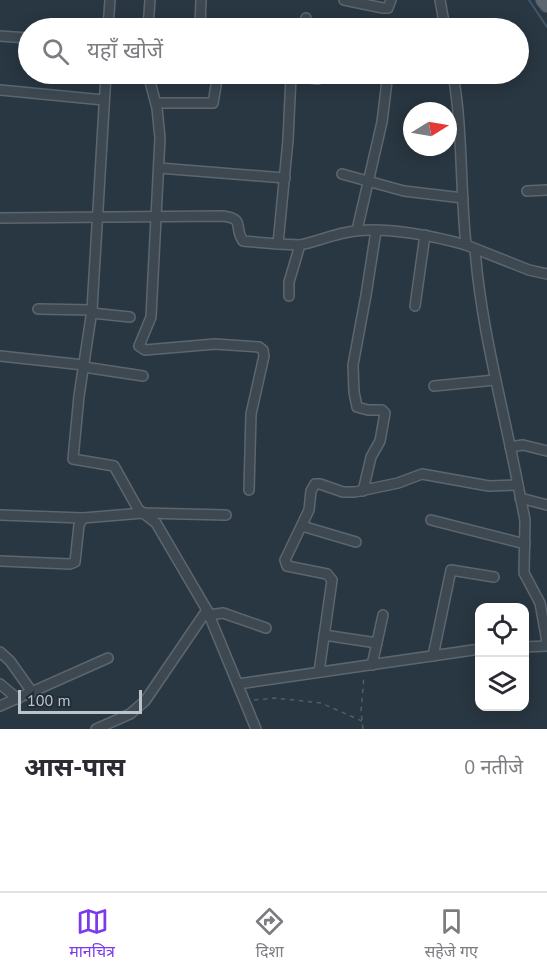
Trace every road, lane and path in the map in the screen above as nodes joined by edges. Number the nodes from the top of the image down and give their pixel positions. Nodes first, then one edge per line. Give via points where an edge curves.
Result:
1 (110, 0) edge
2 (150, 0) edge
3 (201, 0) edge
4 (344, 0) edge
5 (391, 0) edge
6 (440, 0) edge
7 (543, 0) edge
8 (547, 5) edge
9 (109, 18) edge
10 (149, 18) edge
11 (200, 18) edge
12 (443, 18) edge
13 (0, 36) edge
14 (18, 37) edge
15 (105, 84) edge
16 (151, 84) edge
17 (216, 84) edge
18 (290, 84) edge
19 (387, 84) edge
20 (454, 84) edge
21 (0, 90) edge
22 (104, 100) junction
23 (156, 103) junction
24 (159, 168) junction
25 (342, 174) dead end
26 (285, 178) junction
27 (368, 180) junction
28 (547, 190) edge
29 (527, 191) dead end
30 (463, 198) junction
31 (156, 216) junction
32 (0, 218) edge
33 (97, 218) junction
34 (357, 230) junction
35 (376, 231) junction
36 (424, 235) junction
37 (278, 243) junction
38 (300, 245) junction
39 (470, 247) junction
40 (547, 274) edge
41 (289, 296) dead end
42 (415, 306) dead end
43 (38, 309) dead end
44 (92, 311) junction
45 (130, 317) dead end
46 (0, 356) edge
47 (84, 366) junction
48 (143, 376) dead end
49 (495, 380) junction
50 (434, 386) dead end
51 (510, 447) junction
52 (547, 451) edge
53 (518, 485) junction
54 (249, 490) dead end
55 (363, 491) junction
56 (520, 498) junction
57 (547, 504) edge
58 (143, 513) junction
59 (0, 515) edge
60 (226, 515) dead end
61 (82, 518) junction
62 (431, 520) dead end
63 (302, 526) junction
64 (356, 542) dead end
65 (525, 544) junction
66 (0, 561) edge
67 (494, 577) dead end
68 (208, 613) junction
69 (383, 615) dead end
70 (545, 623) edge
71 (266, 628) dead end
72 (324, 635) junction
73 (377, 642) junction
74 (547, 644) edge
75 (529, 646) edge
76 (475, 651) edge
77 (0, 652) edge
78 (433, 656) junction
79 (108, 658) dead end
80 (369, 665) junction
81 (320, 672) junction
82 (0, 684) edge
83 (238, 684) junction
84 (32, 692) junction
85 (18, 699) junction
86 (244, 701) junction
87 (0, 706) edge
88 (362, 721) junction
89 (115, 725) edge
90 (96, 729) edge
91 (256, 729) edge
92 (363, 729) edge

1 - 9 street
2 - 10 street
3 - 11 street
4 - 5 street via 388,8
6 - 12 street
7 - 8 main road
13 - 14 street
15 - 22 street
16 - 23 street
17 - 23 street via 213,103
18 - 26 street
19 - 27 street
20 - 30 street
21 - 22 street
22 - 33 street
23 - 24 street
24 - 26 street
24 - 31 street
25 - 27 street
26 - 37 street
27 - 30 street via 404,191
27 - 34 street
28 - 29 street
30 - 39 street
31 - 33 street
31 - 37 street via 234,217 243,242
31 - 54 street via 151,317 140,349 219,344 259,347 264,352 251,414
32 - 33 street
33 - 44 street
34 - 35 street
34 - 38 street
35 - 36 street
35 - 55 street via 352,373 357,407 385,413
36 - 39 street
36 - 42 street
37 - 38 street
38 - 41 street
39 - 40 street
39 - 49 street
43 - 44 street
44 - 45 street
44 - 47 street
46 - 47 street
47 - 48 street
47 - 58 street via 73,459 114,466
49 - 50 street
49 - 51 street
51 - 52 street via 523,445
51 - 53 street
53 - 55 street via 489,486 417,474
53 - 56 street
55 - 63 street via 343,492 315,484
56 - 57 street
56 - 65 street
58 - 60 street
58 - 61 street
58 - 68 street via 156,523
59 - 61 street
61 - 66 street via 75,562
62 - 65 street
63 - 64 street
63 - 72 street via 285,560 286,564 327,574 332,580
65 - 70 street via 524,573 540,603
67 - 78 street via 451,570
68 - 71 street via 223,613
68 - 83 street
68 - 89 street via 145,701
69 - 73 street
70 - 74 street
72 - 73 street
72 - 81 street
73 - 80 street
74 - 75 street
76 - 78 street
77 - 84 street
78 - 80 street
79 - 84 street
80 - 81 street
80 - 88 path
81 - 83 street
82 - 85 street
83 - 86 street
84 - 85 street
85 - 87 street
86 - 88 path via 275,698 321,703
86 - 91 street
88 - 92 path
89 - 90 street

